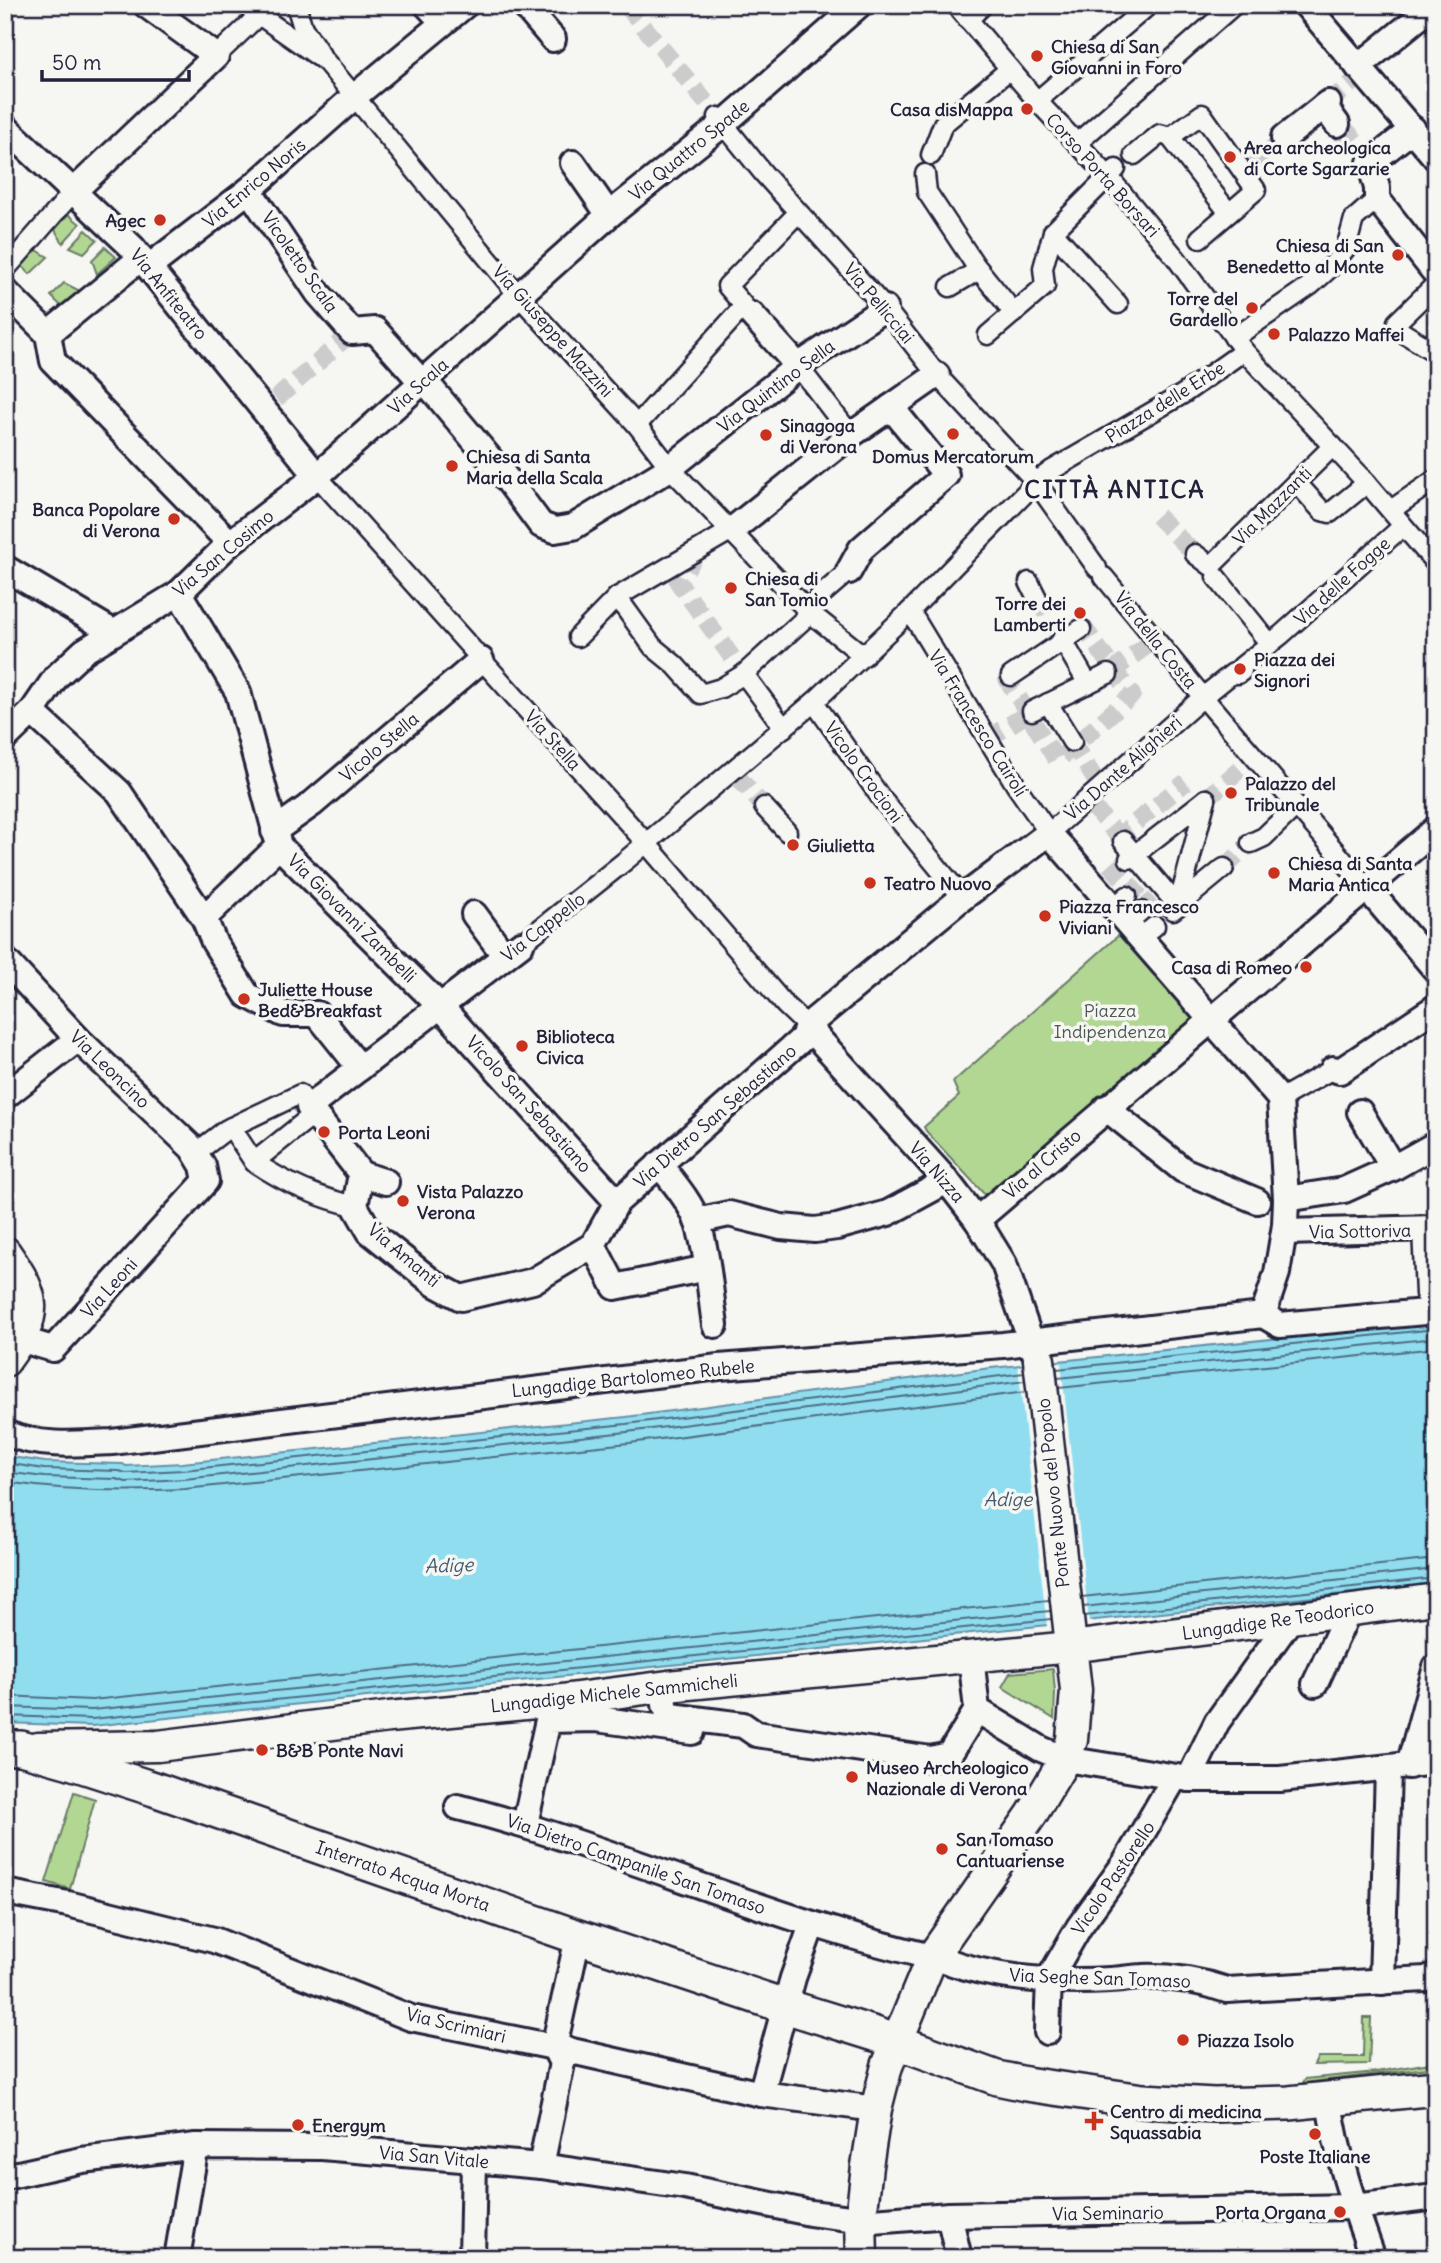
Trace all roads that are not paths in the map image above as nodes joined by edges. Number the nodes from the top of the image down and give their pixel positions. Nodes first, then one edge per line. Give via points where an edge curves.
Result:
1 (146, 5) edge
2 (296, 5) edge
3 (464, 5) edge
4 (524, 5) edge
5 (859, 5) edge
6 (956, 5) edge
7 (983, 5) edge
8 (1149, 5) edge
9 (1234, 5) edge
10 (1306, 5) edge
11 (1434, 5) edge
12 (252, 10) edge
13 (435, 14) edge
14 (968, 19) junction
15 (553, 39) dead end
16 (216, 56) junction
17 (326, 62) junction
18 (1358, 67) junction
19 (1010, 69) junction
20 (355, 96) junction
21 (1037, 101) junction
22 (1330, 111) tunnel mouth
23 (720, 120) junction
24 (5, 127) edge
25 (1413, 129) junction
26 (1170, 137) junction
27 (1284, 138) tunnel mouth
28 (1077, 143) junction
29 (931, 155) dead end
30 (1134, 155) dead end
31 (1436, 158) edge
32 (573, 163) dead end
33 (1112, 173) junction
34 (925, 174) dead end
35 (249, 190) junction
36 (73, 192) junction
37 (1377, 199) junction
38 (798, 213) junction
39 (1229, 213) junction
40 (609, 215) junction
41 (1053, 232) junction
42 (1200, 238) dead end
43 (145, 262) junction
44 (977, 268) junction
45 (5, 270) edge
46 (1436, 274) edge
47 (1436, 284) edge
48 (950, 287) dead end
49 (5, 291) edge
50 (518, 295) junction
51 (1118, 304) dead end
52 (886, 308) junction
53 (748, 311) junction
54 (1016, 311) junction
55 (48, 334) junction
56 (988, 335) dead end
57 (1239, 345) junction
58 (1436, 353) edge
59 (798, 366) junction
60 (937, 375) junction
61 (425, 381) junction
62 (891, 407) junction
63 (638, 425) junction
64 (851, 435) junction
65 (1333, 446) junction
66 (670, 468) junction
67 (317, 477) junction
68 (1436, 479) edge
69 (1036, 482) junction
70 (1296, 482) junction
71 (1367, 483) junction
72 (1391, 510) junction
73 (1403, 526) junction
74 (732, 530) junction
75 (230, 543) junction
76 (1195, 554) tunnel mouth
77 (1436, 564) edge
78 (5, 568) edge
79 (849, 571) joint
80 (1214, 572) junction
81 (179, 593) junction
82 (617, 597) junction
83 (910, 611) junction
84 (809, 612) junction
85 (1081, 629) dead end
86 (113, 632) junction
87 (578, 636) dead end
88 (1062, 640) junction
89 (1275, 640) junction
90 (864, 656) junction
91 (481, 660) junction
92 (1107, 671) tunnel mouth
93 (744, 674) junction
94 (1011, 676) dead end
95 (1088, 684) junction
96 (1200, 700) junction
97 (814, 702) junction
98 (32, 712) junction
99 (784, 728) junction
100 (5, 738) edge
101 (1072, 742) tunnel mouth
102 (1296, 806) junction
103 (764, 807) tunnel mouth
104 (1436, 829) edge
105 (786, 832) dead end
106 (1049, 832) junction
107 (277, 838) junction
108 (646, 843) junction
109 (1251, 843) tunnel mouth
110 (1224, 868) tunnel mouth
111 (1367, 888) junction
112 (963, 898) junction
113 (1175, 908) junction
114 (474, 914) dead end
115 (204, 918) junction
116 (513, 950) junction
117 (5, 960) edge
118 (1436, 970) edge
119 (442, 1007) junction
120 (1436, 1007) edge
121 (1213, 1020) junction
122 (807, 1026) junction
123 (78, 1039) junction
124 (1333, 1069) joint
125 (354, 1072) junction
126 (5, 1096) edge
127 (1280, 1099) junction
128 (1106, 1108) junction
129 (311, 1110) junction
130 (1360, 1112) dead end
131 (231, 1127) junction
132 (1436, 1144) edge
133 (206, 1145) dead end
134 (254, 1162) junction
135 (659, 1164) junction
136 (1393, 1168) junction
137 (361, 1174) junction
138 (206, 1181) joint
139 (947, 1181) junction
140 (386, 1182) dead end
141 (1286, 1199) junction
142 (1256, 1201) dead end
143 (617, 1202) junction
144 (355, 1206) junction
145 (977, 1220) junction
146 (697, 1221) junction
147 (1429, 1229) edge
148 (1284, 1232) junction
149 (593, 1245) junction
150 (5, 1252) edge
151 (707, 1268) junction
152 (1430, 1303) edge
153 (1262, 1315) junction
154 (715, 1325) dead end
155 (12, 1350) edge
156 (1034, 1351) junction
157 (5, 1433) edge
158 (1436, 1599) edge
159 (1349, 1610) junction
160 (1292, 1617) junction
161 (1069, 1627) junction
162 (1120, 1641) junction
163 (971, 1656) junction
164 (1436, 1667) edge
165 (1315, 1684) dead end
166 (668, 1686) junction
167 (1076, 1690) junction
168 (977, 1710) junction
169 (756, 1734) junction
170 (158, 1746) junction
171 (13, 1748) edge
172 (1065, 1759) junction
173 (1436, 1762) edge
174 (1398, 1767) junction
175 (1182, 1778) junction
176 (154, 1789) junction
177 (458, 1807) dead end
178 (525, 1824) junction
179 (5, 1892) edge
180 (812, 1925) junction
181 (578, 1937) junction
182 (932, 1957) junction
183 (1436, 1975) edge
184 (1049, 1979) junction
185 (1382, 1982) junction
186 (785, 2006) junction
187 (1047, 2032) dead end
188 (898, 2042) junction
189 (554, 2047) junction
190 (1436, 2088) edge
191 (761, 2094) junction
192 (1329, 2100) junction
193 (876, 2109) junction
194 (196, 2146) junction
195 (474, 2160) junction
196 (541, 2166) junction
197 (5, 2177) edge
198 (1436, 2197) edge
199 (1354, 2207) junction
200 (949, 2215) junction
201 (861, 2218) junction
202 (177, 2258) edge
203 (472, 2258) edge
204 (862, 2258) edge
205 (959, 2258) edge
206 (1373, 2258) edge

1 - 16 street
2 - 17 street via 303,28
3 - 13 street, Via Enrico Noris
4 - 15 street
5 - 23 street, Via Quattro Spade
6 - 14 street, Corso Porta Borsari
7 - 14 street
8 - 21 street
9 - 28 street
10 - 18 street
11 - 18 street
12 - 16 street
12 - 17 street, Via Giuseppe Mazzini
13 - 20 street, Via Enrico Noris
14 - 19 street, Corso Porta Borsari
16 - 36 street
17 - 20 street, Via Giuseppe Mazzini
18 - 25 street
19 - 21 street, Corso Porta Borsari
19 - 29 street via 943,124
20 - 35 street, Via Enrico Noris
20 - 50 street, Via Giuseppe Mazzini
21 - 28 street, Corso Porta Borsari
22 - 27 street
23 - 38 street, Via Pellicciai
23 - 40 street, Via Quattro Spade
24 - 36 street, Via Anfiteatro
25 - 31 street
25 - 37 street via 1364,156
26 - 30 street via 1160,134
26 - 39 street
26 - 39 street via 1202,114 1248,172 1256,190
28 - 33 street, Corso Porta Borsari
32 - 40 street
33 - 41 street
33 - 57 street, Corso Porta Borsari
34 - 44 street via 927,192
35 - 43 street, Via Enrico Noris
35 - 61 street, Vicoletto Scala via 318,293 351,333 375,330
36 - 43 street, Via Anfiteatro
36 - 45 street
37 - 46 street
37 - 57 street via 1354,219 1346,248 1330,268
38 - 52 street, Via Pellicciai
38 - 53 street via 727,286
39 - 42 street
40 - 50 street, Via Quattro Spade
41 - 51 street
41 - 54 street via 1043,268 1045,286
43 - 55 street, Via Enrico Noris
43 - 67 street, Via Anfiteatro via 178,306 270,405
44 - 48 street
44 - 54 street
47 - 58 street via 1397,322 1397,329
49 - 55 street
50 - 61 street, Via Scala
50 - 63 street, Via Giuseppe Mazzini
52 - 59 street, Via Quintino Sella
52 - 60 street, Via Pellicciai
53 - 59 street
53 - 63 street
54 - 56 street
55 - 75 street via 53,361
57 - 65 street, Piazza delle Erbe
57 - 69 street, Piazza delle Erbe via 1183,394
59 - 64 street
59 - 66 street, Via Quintino Sella
60 - 62 street
60 - 69 street, Via Pellicciai
61 - 66 street, Via Quintino Sella via 541,525 555,530 573,527
61 - 67 street, Via Scala
62 - 64 street
62 - 79 street via 946,475 862,550
63 - 66 street, Via Giuseppe Mazzini
64 - 74 street
65 - 70 street, Via Mazzanti
65 - 71 street, Piazza delle Erbe
66 - 74 street, Via Giuseppe Mazzini
67 - 75 street, Via San Cosimo
67 - 91 street, Via Stella
68 - 72 street
69 - 83 street, Piazza delle Erbe
69 - 96 street, Via della Costa via 1100,573
70 - 71 street via 1322,511 1330,513
70 - 80 street, Via Mazzanti
71 - 72 street, Piazza delle Erbe
72 - 73 street, Piazza delle Erbe
73 - 77 street, Piazza delle Erbe
73 - 89 street, Via delle Fogge
74 - 82 street
74 - 84 street, Via Giuseppe Mazzini
75 - 81 street, Via San Cosimo
76 - 80 street
78 - 86 street
79 - 84 street
80 - 89 street
81 - 86 street, Via San Cosimo
81 - 107 street via 238,692
82 - 87 street
82 - 93 street via 653,647 701,694
83 - 90 street, Via Cappello
83 - 106 street, Via Francesco Cairoli via 1017,788
84 - 90 street, Via Giuseppe Mazzini
84 - 93 street
85 - 88 street
86 - 98 street, Via San Cosimo via 56,677
88 - 94 street
88 - 95 street
89 - 96 street
90 - 97 street, Via Cappello
91 - 107 street, Vicolo Stella
91 - 108 street, Via Stella
92 - 95 street
93 - 99 street
95 - 101 street via 1040,707
96 - 102 street
96 - 106 street, Via Dante Alighieri
97 - 99 street, Via Cappello
97 - 112 street, Vicolo Crocioni via 860,770
98 - 100 street, Via San Cosimo
98 - 115 street via 120,792
99 - 108 street, Via Cappello
102 - 109 street via 1264,837
102 - 111 street
103 - 105 street
104 - 111 street, Via al Cristo
106 - 112 street
106 - 121 street via 1134,917
107 - 115 street, Vicolo Stella
107 - 119 street, Via Giovanni Zambelli
108 - 116 street, Via Cappello
108 - 122 street, Via Stella
110 - 113 street
111 - 118 street
111 - 121 street, Via al Cristo
112 - 122 street
113 - 113 street via 1206,799 1129,852
114 - 116 street
115 - 125 street via 247,995 283,1014 317,1014
116 - 119 street, Via Cappello
117 - 123 street, Via Leoncino
119 - 125 street, Via Cappello
119 - 143 street, Vicolo San Sebastiano
120 - 124 street via 1340,1072
121 - 127 street
121 - 128 street, Via al Cristo
122 - 135 street, Via Dietro San Sebastiano via 803,1038
122 - 139 street, Via Nizza
123 - 126 street
123 - 138 street, Via Leoncino via 192,1148
124 - 127 street
125 - 129 street
127 - 141 street
128 - 142 street via 1183,1170
128 - 145 street, Via al Cristo
129 - 131 street via 300,1094
129 - 134 street
129 - 137 street
130 - 136 street
131 - 133 street
131 - 134 street
132 - 136 street
134 - 144 street, Via Amanti via 330,1201
135 - 143 street, Via Dietro San Sebastiano
135 - 146 street
136 - 141 street via 1344,1190
137 - 140 street
137 - 144 street
138 - 155 street, Via Leoni via 53,1349
139 - 145 street, Via Nizza
139 - 146 street via 888,1213 837,1227 781,1227 729,1214
141 - 148 street
143 - 149 street, Via Amanti
144 - 149 street, Via Amanti via 370,1232 435,1284 461,1298 533,1281
145 - 156 street, Via Nizza via 1004,1264
146 - 151 street
147 - 148 street, Via Sottoriva
147 - 152 street
148 - 153 street via 1277,1273
149 - 151 street via 615,1287
150 - 155 street via 29,1290 31,1314
151 - 154 street
152 - 153 street via 1280,1325
153 - 156 street, Lungadige Bartolomeo Rubele
156 - 157 street, Lungadige Bartolomeo Rubele via 719,1367 112,1442 46,1443
156 - 161 street, Ponte Nuovo del Popolo
158 - 159 street, Lungadige Re Teodorico
159 - 160 street, Lungadige Re Teodorico
159 - 165 street
160 - 162 street, Lungadige Re Teodorico
160 - 175 street, Vicolo Pastorello
161 - 162 street, Lungadige Re Teodorico
161 - 162 street, Lungadige Re Teodorico via 1072,1621 1094,1638
161 - 163 street, Lungadige Michele Sammicheli
161 - 167 street, Ponte Nuovo del Popolo
162 - 167 street via 1086,1664
163 - 166 street, Lungadige Michele Sammicheli
163 - 168 street
164 - 174 street
166 - 169 street via 664,1698 670,1716 743,1725
166 - 170 street, Lungadige Michele Sammicheli
167 - 172 street via 1072,1740
168 - 169 street via 941,1759
168 - 172 street
169 - 178 street via 739,1738 596,1719 548,1720
170 - 171 street, Lungadige Michele Sammicheli
170 - 176 street
171 - 176 main road, Interrato Acqua Morta
172 - 175 street
172 - 182 street
173 - 174 street
174 - 175 street via 1280,1779
174 - 185 street
175 - 184 street, Vicolo Pastorello via 1079,1927
176 - 181 main road, Interrato Acqua Morta
177 - 178 street, Via Dietro Campanile San Tomaso
178 - 180 street, Via Dietro Campanile San Tomaso
179 - 189 street, Via Scrimiari via 214,1940 411,2018
180 - 182 street, Via Dietro Campanile San Tomaso
180 - 186 street
181 - 186 main road, Interrato Acqua Morta
181 - 189 street
182 - 184 street, Via Seghe San Tomaso via 1018,1978
182 - 188 street
183 - 185 street, Via Seghe San Tomaso
184 - 185 street, Via Seghe San Tomaso via 1142,1977 1201,1982 1227,1990
184 - 187 street
186 - 188 main road, Interrato Acqua Morta
186 - 191 street
188 - 192 main road, Interrato Acqua Morta via 998,2078 1093,2095 1214,2105
188 - 193 street
189 - 191 street, Via Scrimiari
189 - 196 street via 562,2063
190 - 192 main road, Interrato Acqua Morta
191 - 193 street, Via Scrimiari
192 - 199 street via 1333,2135
193 - 201 street
194 - 195 street, Via San Vitale via 323,2147
194 - 197 street, Via San Vitale
194 - 202 street
195 - 196 street, Via San Vitale
195 - 203 street
196 - 201 street, Via San Vitale
198 - 199 street, Via Seminario
199 - 200 street, Via Seminario
199 - 206 street
200 - 201 street, Via Seminario
200 - 205 street
201 - 204 street

